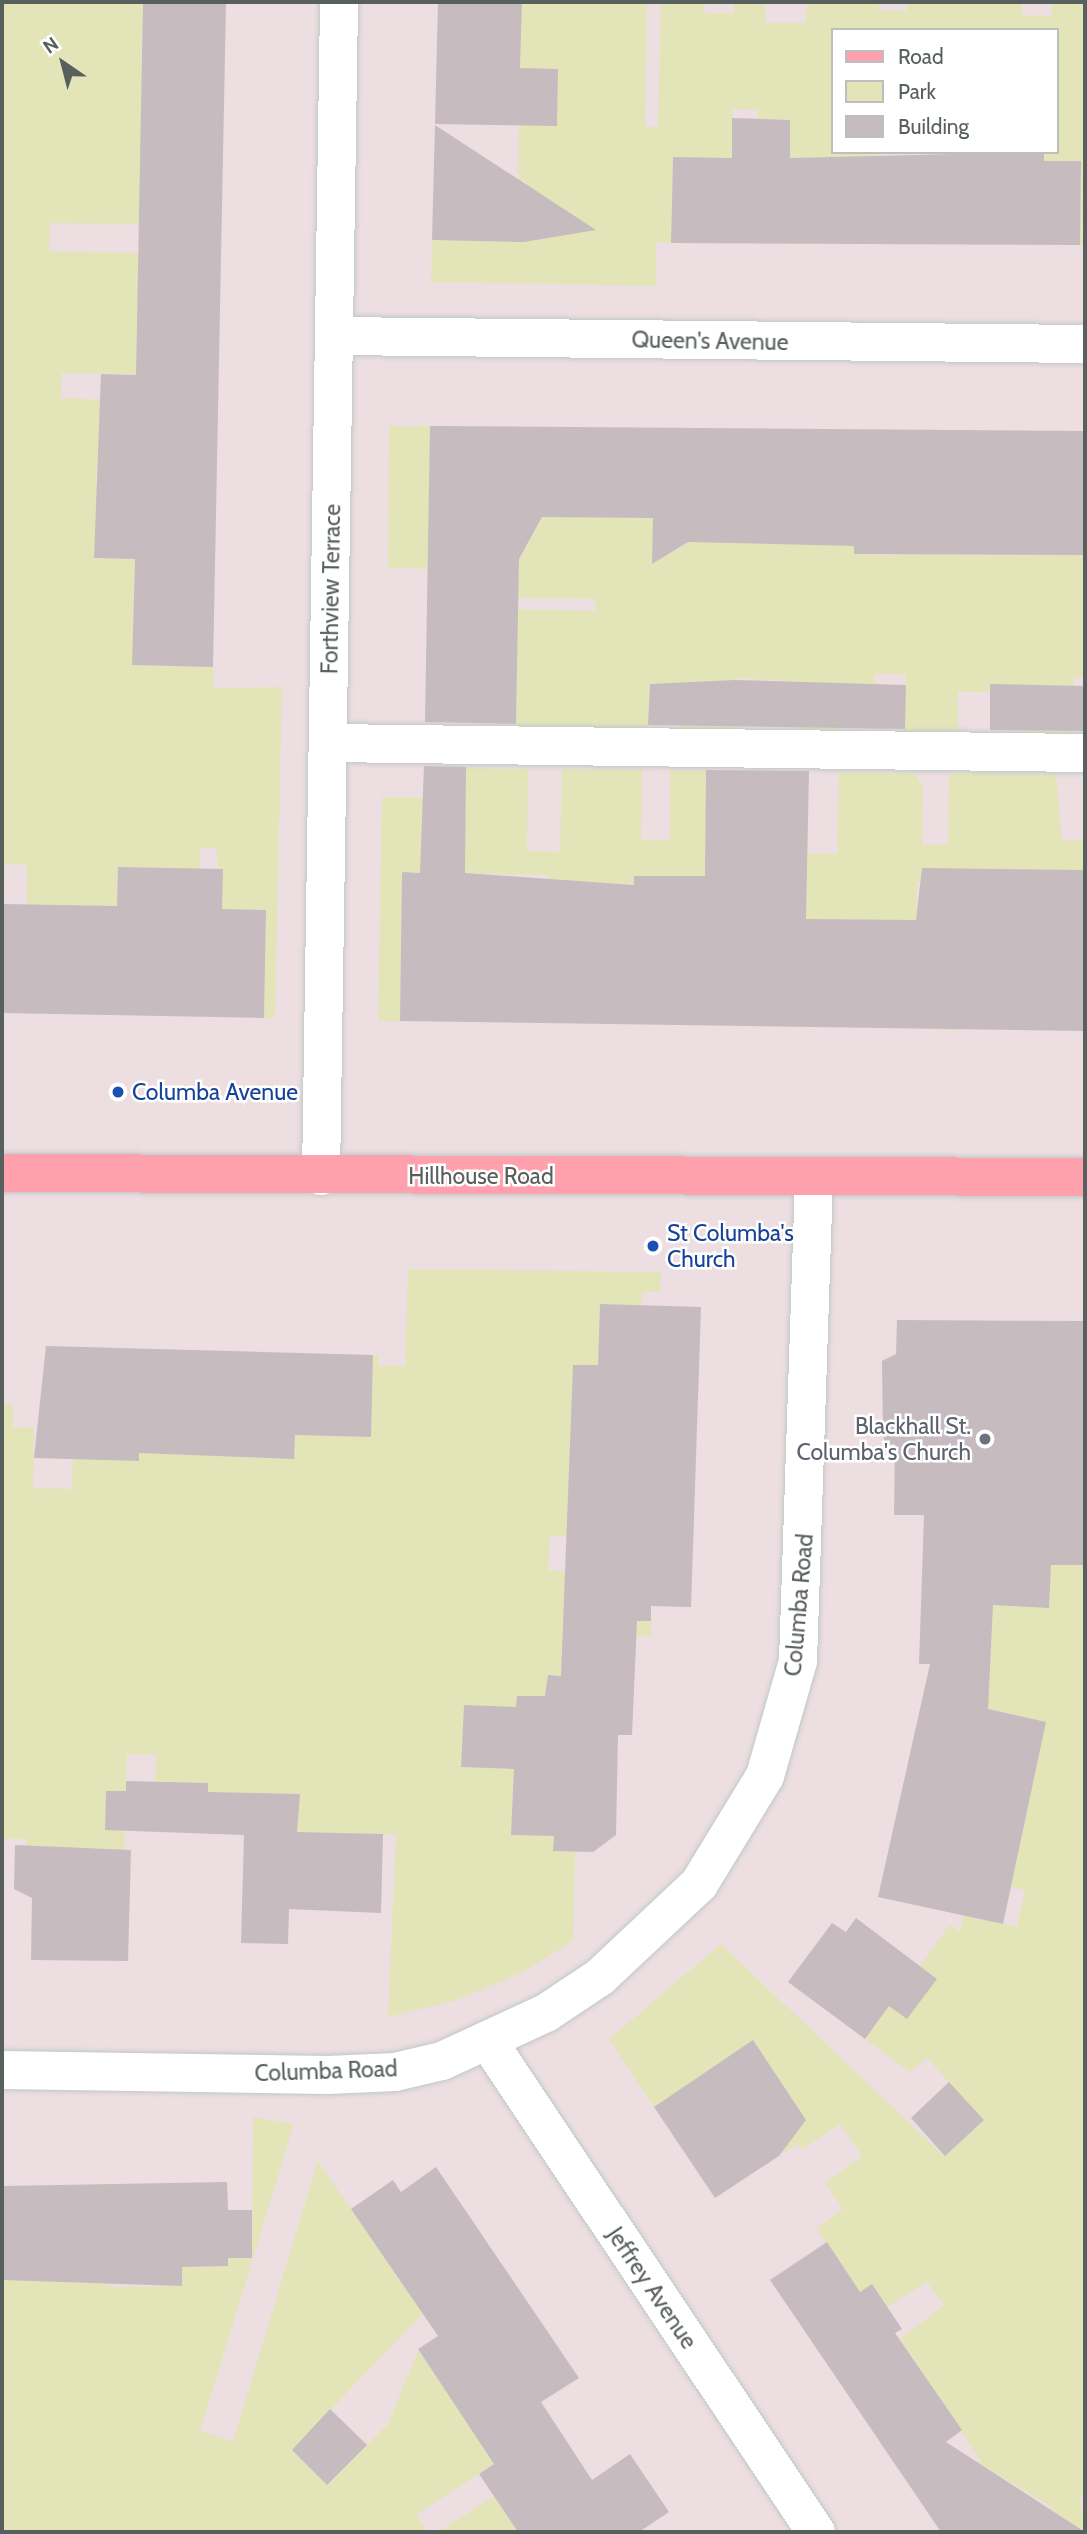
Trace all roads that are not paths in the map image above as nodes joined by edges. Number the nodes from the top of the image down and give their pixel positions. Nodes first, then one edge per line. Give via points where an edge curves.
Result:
1 (339, 2) edge
2 (334, 337) junction
3 (1085, 344) edge
4 (329, 743) junction
5 (1085, 753) edge
6 (2, 1173) edge
7 (321, 1176) junction
8 (814, 1177) junction
9 (1085, 1177) edge
10 (489, 2043) junction
11 (2, 2070) edge
12 (816, 2532) edge

1 - 2 street, Forthview Terrace
2 - 3 street, Queen's Avenue
2 - 4 street, Forthview Terrace
4 - 5 street
4 - 7 street, Forthview Terrace
6 - 7 main road, Hillhouse Road
7 - 8 main road, Hillhouse Road
8 - 9 main road, Hillhouse Road
8 - 10 street, Columba Road via 804,1589 798,1661 769,1765 699,1884 653,1931 589,1984
10 - 11 street, Columba Road via 395,2072
10 - 12 street, Jeffrey Avenue

